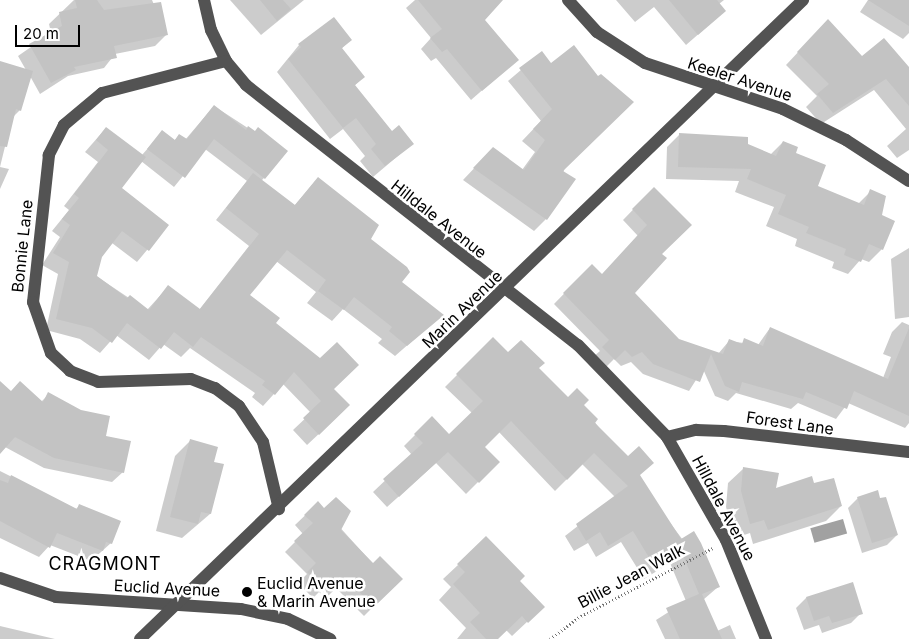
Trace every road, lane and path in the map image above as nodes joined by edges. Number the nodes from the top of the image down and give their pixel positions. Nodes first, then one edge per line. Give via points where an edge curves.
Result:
1 (204, 0) edge
2 (568, 0) edge
3 (803, 0) edge
4 (226, 62) junction
5 (713, 88) junction
6 (909, 181) edge
7 (504, 291) junction
8 (667, 437) junction
9 (909, 452) edge
10 (279, 508) junction
11 (726, 540) junction
12 (0, 578) edge
13 (177, 605) junction
14 (140, 639) edge
15 (330, 639) edge
16 (550, 639) edge
17 (766, 639) edge

1 - 4 street, Hilldale Avenue via 211,30
2 - 5 street, Keeler Avenue via 597,32 645,63
3 - 5 street, Marin Avenue
4 - 7 street, Hilldale Avenue via 259,96
4 - 10 street, Bonnie Lane via 102,93 64,125 49,155 33,302 51,353 70,371 98,382 191,379 215,388 239,406 263,442
5 - 6 street, Keeler Avenue via 783,109 846,140
5 - 7 street, Marin Avenue
7 - 8 street, Hilldale Avenue via 578,345
7 - 10 street, Marin Avenue
8 - 9 street, Forest Lane via 696,430 724,430
8 - 11 street, Hilldale Avenue
10 - 13 street, Marin Avenue
11 - 16 path, Billie Jean Walk via 581,616
11 - 17 street, Hilldale Avenue
12 - 13 street, Euclid Avenue via 56,597
13 - 14 street, Marin Avenue
13 - 15 street, Euclid Avenue via 240,609 288,619

